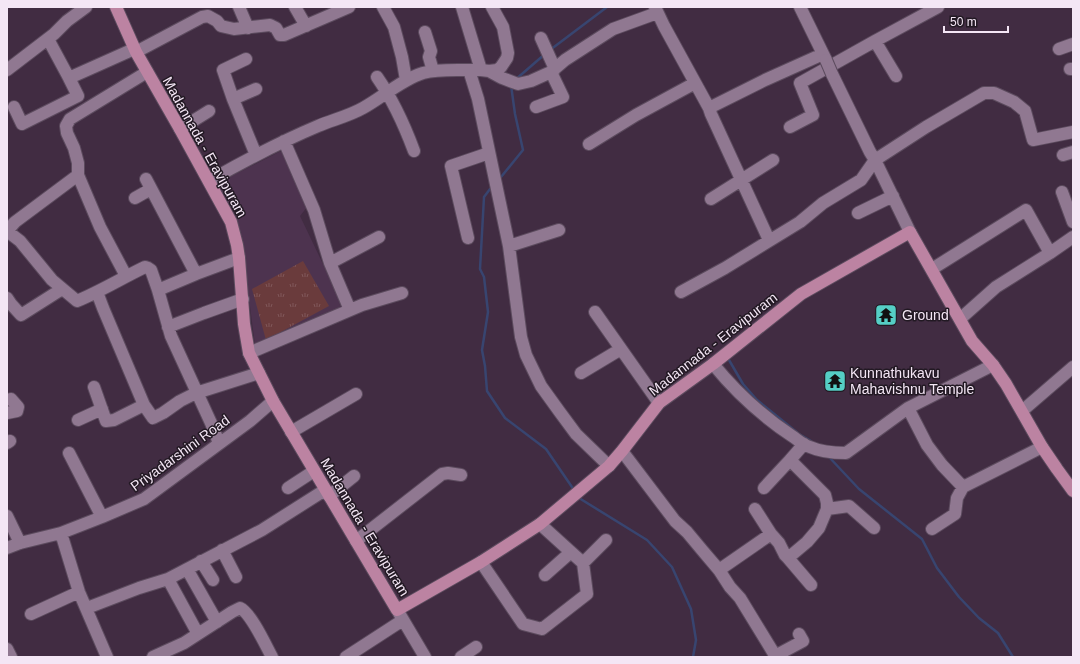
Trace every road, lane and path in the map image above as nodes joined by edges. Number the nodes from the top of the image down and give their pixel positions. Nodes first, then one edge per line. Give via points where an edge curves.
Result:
1 (86, 7) edge
2 (116, 7) edge
3 (239, 7) edge
4 (295, 7) edge
5 (349, 7) edge
6 (383, 7) edge
7 (462, 7) edge
8 (492, 7) edge
9 (800, 7) edge
10 (938, 7) edge
11 (656, 10) edge
12 (306, 26) junction
13 (248, 28) junction
14 (425, 32) dead end
15 (541, 38) dead end
16 (48, 39) junction
17 (875, 41) junction
18 (1073, 44) edge
19 (1059, 49) dead end
20 (135, 51) junction
21 (824, 57) junction
22 (246, 59) dead end
23 (7, 70) edge
24 (469, 70) junction
25 (485, 70) junction
26 (553, 70) junction
27 (433, 71) junction
28 (147, 72) junction
29 (896, 76) dead end
30 (377, 77) dead end
31 (69, 78) junction
32 (406, 80) junction
33 (695, 83) junction
34 (256, 89) dead end
35 (388, 92) junction
36 (233, 99) junction
37 (14, 107) dead end
38 (536, 107) dead end
39 (709, 108) junction
40 (209, 111) dead end
41 (790, 127) dead end
42 (180, 129) junction
43 (1073, 132) edge
44 (284, 142) junction
45 (589, 144) dead end
46 (414, 151) dead end
47 (489, 153) junction
48 (256, 155) junction
49 (773, 160) dead end
50 (875, 160) junction
51 (78, 175) junction
52 (209, 181) junction
53 (741, 181) junction
54 (1062, 192) dead end
55 (893, 196) junction
56 (135, 198) dead end
57 (711, 199) dead end
58 (858, 213) dead end
59 (1073, 222) edge
60 (559, 230) dead end
61 (910, 232) junction
62 (379, 237) dead end
63 (1073, 237) edge
64 (468, 238) dead end
65 (769, 240) junction
66 (510, 246) junction
67 (1050, 253) junction
68 (239, 258) junction
69 (330, 263) junction
70 (932, 270) junction
71 (196, 274) junction
72 (126, 276) junction
73 (62, 288) junction
74 (158, 290) junction
75 (97, 292) junction
76 (681, 292) dead end
77 (402, 293) dead end
78 (7, 298) edge
79 (243, 299) junction
80 (350, 310) junction
81 (595, 312) dead end
82 (960, 319) junction
83 (168, 327) junction
84 (621, 349) junction
85 (249, 353) junction
86 (712, 364) junction
87 (993, 365) junction
88 (1073, 367) edge
89 (259, 373) junction
90 (581, 373) dead end
91 (94, 387) dead end
92 (196, 393) junction
93 (356, 394) dead end
94 (11, 399) dead end
95 (272, 401) junction
96 (659, 403) junction
97 (144, 405) junction
98 (908, 408) junction
99 (102, 409) junction
100 (1022, 411) junction
101 (7, 414) edge
102 (78, 420) dead end
103 (292, 432) junction
104 (219, 444) junction
105 (804, 444) junction
106 (1042, 447) junction
107 (622, 451) junction
108 (69, 453) dead end
109 (790, 460) junction
110 (609, 466) junction
111 (314, 471) junction
112 (461, 475) dead end
113 (354, 476) dead end
114 (963, 487) junction
115 (288, 488) dead end
116 (764, 488) dead end
117 (1073, 491) edge
118 (327, 493) junction
119 (755, 509) dead end
120 (827, 509) junction
121 (7, 516) edge
122 (102, 517) junction
123 (540, 524) junction
124 (874, 528) dead end
125 (932, 529) dead end
126 (61, 533) junction
127 (771, 534) junction
128 (606, 540) dead end
129 (356, 541) junction
130 (20, 543) junction
131 (7, 548) edge
132 (222, 550) junction
133 (571, 552) junction
134 (788, 558) junction
135 (201, 561) junction
136 (481, 562) junction
137 (583, 563) junction
138 (187, 569) junction
139 (719, 570) junction
140 (545, 575) dead end
141 (236, 577) dead end
142 (168, 579) junction
143 (213, 580) dead end
144 (811, 585) dead end
145 (79, 592) junction
146 (87, 608) junction
147 (397, 610) junction
148 (32, 614) dead end
149 (403, 620) junction
150 (217, 622) junction
151 (198, 634) junction
152 (800, 634) dead end
153 (476, 647) dead end
154 (7, 649) edge
155 (775, 656) edge
156 (11, 657) edge
157 (107, 657) edge
158 (153, 657) edge
159 (272, 657) edge
160 (346, 657) edge
161 (425, 657) edge
162 (461, 657) edge

1 - 16 street
2 - 20 main road, Madannada - Eravipuram
3 - 13 street
4 - 12 street
5 - 12 street
6 - 32 street via 394,26
7 - 25 street
8 - 25 street via 502,27 508,53 497,70
9 - 21 street
10 - 17 street
11 - 26 street via 613,29
11 - 33 street
12 - 13 street via 284,35 280,35 276,28 270,25
13 - 20 street via 234,29 221,26 217,20 208,16 202,17
14 - 27 street via 431,50 429,57
15 - 26 street
16 - 23 street
16 - 31 street
17 - 29 street
17 - 41 street via 800,83 813,115
18 - 19 street
20 - 28 main road, Madannada - Eravipuram
20 - 31 street
21 - 39 street via 765,80
21 - 50 street, bridge
22 - 36 street via 223,70
24 - 25 street
24 - 27 street
24 - 47 street
25 - 26 street via 518,84 531,81
26 - 38 street via 563,97
27 - 32 street
28 - 42 main road, Madannada - Eravipuram
28 - 51 street via 70,119 66,126 78,163
30 - 35 street
31 - 37 street via 78,96 22,124
32 - 35 street
33 - 39 street
33 - 45 street
34 - 36 street
35 - 44 street via 362,109
35 - 46 street via 405,125
36 - 48 street
39 - 53 street
40 - 42 street
42 - 52 main road, Madannada - Eravipuram
43 - 50 street via 1033,140 1025,111 1014,102 994,93 984,93
44 - 48 street
44 - 69 street via 314,210
47 - 64 street via 451,166
47 - 66 street
48 - 52 street
49 - 53 street
50 - 55 street
50 - 65 street via 860,180 822,203 800,222
51 - 72 street via 100,226
51 - 73 street via 15,222 7,231 20,241 47,275
52 - 68 main road, Madannada - Eravipuram via 231,222
53 - 57 street
53 - 65 street
54 - 59 street
55 - 58 street
55 - 61 street
56 - 71 street via 149,184
60 - 66 street
61 - 70 main road
61 - 86 main road, Madannada - Eravipuram via 800,294
62 - 69 street
63 - 67 street
65 - 76 street
66 - 110 street via 521,337 526,355 541,386 576,434
67 - 70 street via 1026,210
67 - 82 street via 996,287
68 - 71 street
68 - 79 main road, Madannada - Eravipuram
69 - 80 street
70 - 82 main road
71 - 74 street
72 - 74 street via 148,268
72 - 75 street
73 - 75 street via 77,301
73 - 78 street via 21,315
74 - 83 street
75 - 97 street
77 - 80 street
79 - 83 street
79 - 85 main road, Madannada - Eravipuram
80 - 85 street
81 - 84 street
82 - 87 main road via 972,341
83 - 92 street
84 - 90 street
84 - 96 street
85 - 89 main road, Madannada - Eravipuram
86 - 96 main road, Madannada - Eravipuram
86 - 105 street via 746,400
87 - 98 street
87 - 100 main road
88 - 100 street
89 - 92 street
89 - 95 main road, Madannada - Eravipuram
91 - 99 street
92 - 97 street via 153,418
92 - 104 street
93 - 103 street
94 - 101 street via 18,407 17,411
95 - 103 main road, Madannada - Eravipuram
95 - 104 street, Priyadarshini Road
96 - 107 main road, Madannada - Eravipuram
97 - 99 street via 114,420 106,421
98 - 105 street via 846,453 834,453
98 - 114 street via 927,445
99 - 102 street
100 - 106 main road
103 - 111 main road, Madannada - Eravipuram
104 - 122 street, Priyadarshini Road via 144,499
105 - 109 street
106 - 114 street
106 - 117 main road
107 - 110 main road, Madannada - Eravipuram
107 - 139 street via 674,521 687,532
108 - 122 street
109 - 116 street
109 - 120 street via 825,495
110 - 123 main road, Madannada - Eravipuram
111 - 115 street
111 - 118 main road, Madannada - Eravipuram
112 - 129 street via 442,474
113 - 118 street
114 - 125 street via 956,498 955,514
118 - 129 main road, Madannada - Eravipuram
118 - 132 street
119 - 127 street
120 - 124 street via 849,506
120 - 134 street via 814,535
121 - 130 street
122 - 126 street, Priyadarshini Road
123 - 133 street
123 - 136 main road, Madannada - Eravipuram
126 - 130 street, Priyadarshini Road
126 - 145 street
127 - 134 street
127 - 139 street
128 - 137 street
129 - 147 main road, Madannada - Eravipuram
130 - 131 street, Priyadarshini Road
132 - 135 street
132 - 141 street
133 - 137 street
133 - 140 street
134 - 144 street
135 - 138 street
135 - 143 street
136 - 137 street via 523,624 542,629 587,594
136 - 147 main road, Madannada - Eravipuram
138 - 142 street
138 - 150 street
139 - 155 street via 740,598
142 - 146 street
142 - 151 street
145 - 146 street
145 - 148 street
146 - 157 street
147 - 149 street
149 - 160 street
149 - 161 street
150 - 151 street
150 - 159 street via 237,609 244,610
151 - 158 street
152 - 155 street via 803,641
153 - 162 street
154 - 156 street

